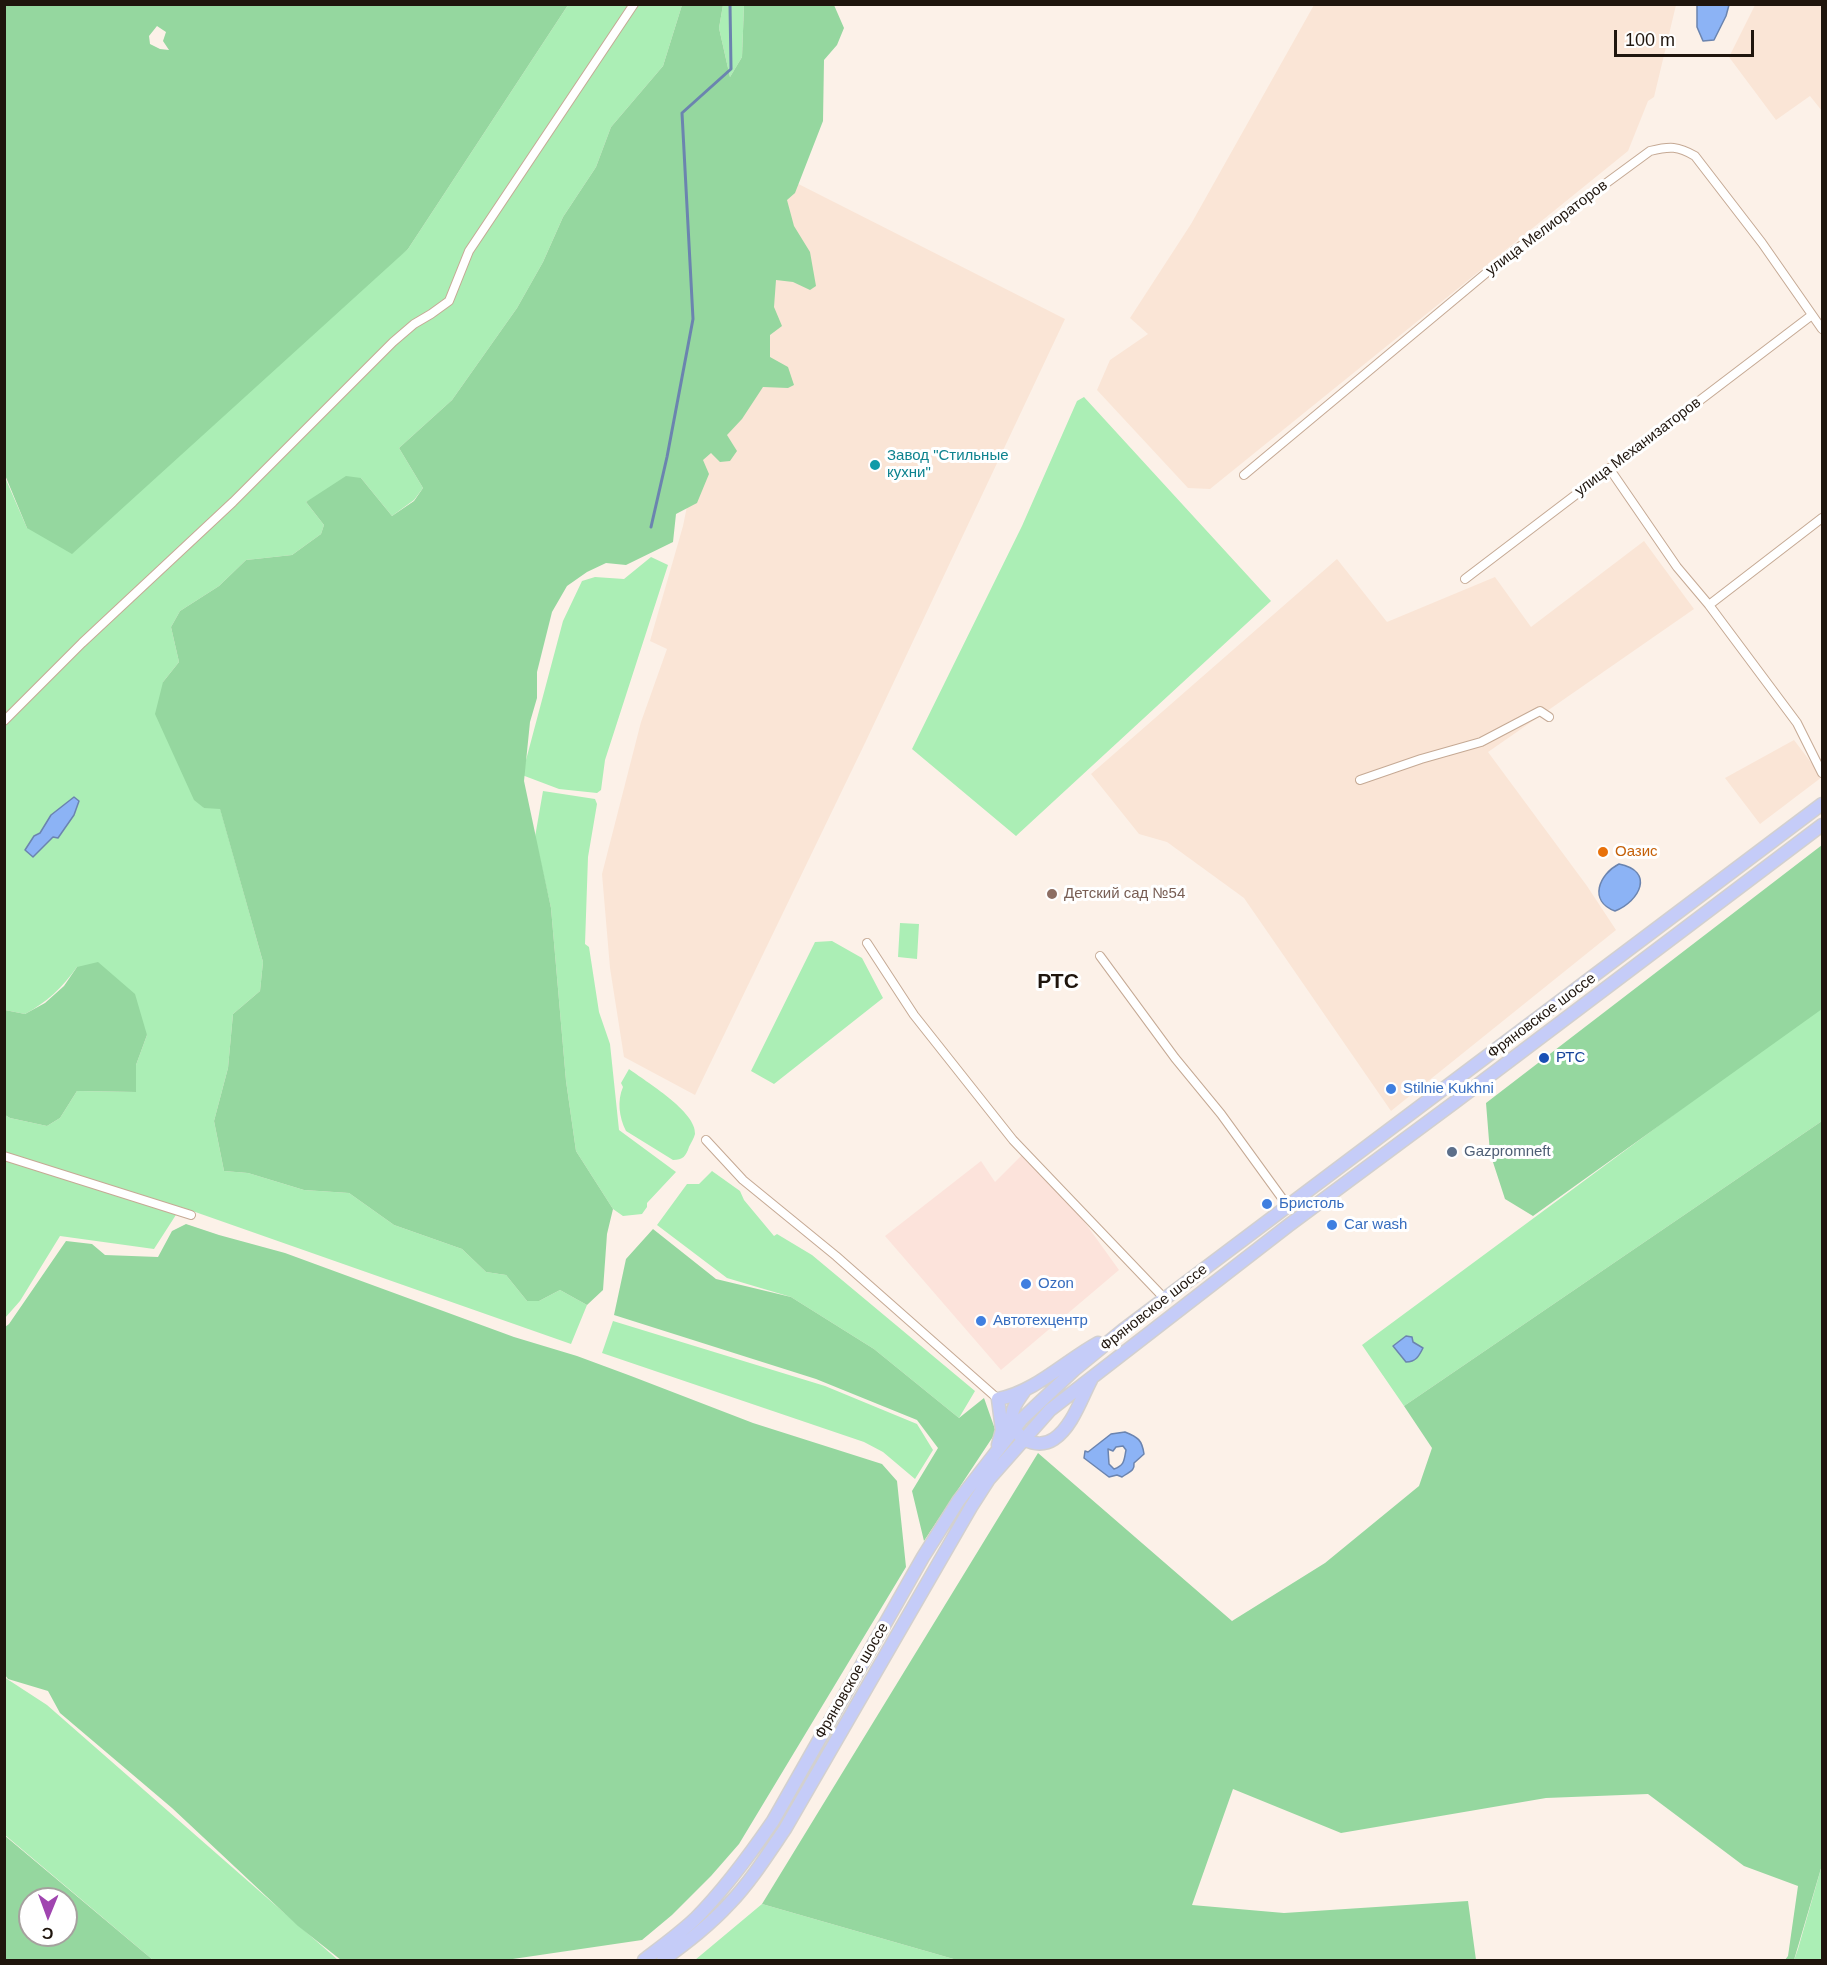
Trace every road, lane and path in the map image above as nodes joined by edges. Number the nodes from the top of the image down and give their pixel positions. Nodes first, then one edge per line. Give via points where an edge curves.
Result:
1 (634, 4) edge
2 (1812, 315) junction
3 (1822, 329) edge
4 (1610, 468) junction
5 (1244, 475) dead end
6 (1822, 518) edge
7 (1465, 579) dead end
8 (1709, 604) junction
9 (1549, 717) dead end
10 (4, 721) edge
11 (1822, 773) edge
12 (1360, 780) dead end
13 (1822, 804) edge
14 (1822, 825) edge
15 (867, 943) dead end
16 (1100, 956) dead end
17 (706, 1140) dead end
18 (4, 1156) edge
19 (1287, 1205) junction
20 (191, 1215) dead end
21 (1165, 1299) junction
22 (1123, 1330) junction
23 (1093, 1376) junction
24 (1025, 1390) junction
25 (998, 1399) junction
26 (1014, 1428) junction
27 (1024, 1439) junction
28 (994, 1453) junction
29 (644, 1960) edge
30 (663, 1960) edge

1 - 10 street via 469,251 448,301 393,342
2 - 3 street, улица Мелиораторов
2 - 4 street, улица Механизаторов
2 - 5 street, улица Мелиораторов via 1695,156 1670,146 1650,151 1503,259
4 - 7 street, улица Механизаторов
4 - 8 street via 1677,567
6 - 8 street
8 - 11 street via 1797,723
9 - 12 street via 1540,711 1481,742
13 - 19 main road, Фряновское шоссе
14 - 23 main road, Фряновское шоссе
15 - 21 street via 914,1015 1013,1140
16 - 19 street
17 - 25 street via 742,1180 837,1256
18 - 20 street
19 - 21 main road, Фряновское шоссе
21 - 22 main road, Фряновское шоссе
22 - 24 main road
22 - 26 main road, Фряновское шоссе via 1040,1400
23 - 27 main road, Фряновское шоссе via 1050,1410
23 - 27 main road via 1069,1422 1057,1436 1038,1443
24 - 25 main road
24 - 26 main road via 1014,1406
25 - 26 main road
25 - 28 main road via 1002,1430
26 - 27 main road
26 - 28 main road, Фряновское шоссе
27 - 30 main road, Фряновское шоссе via 989,1479 971,1507 764,1860 717,1916
28 - 29 main road, Фряновское шоссе via 923,1557 753,1851 693,1920

